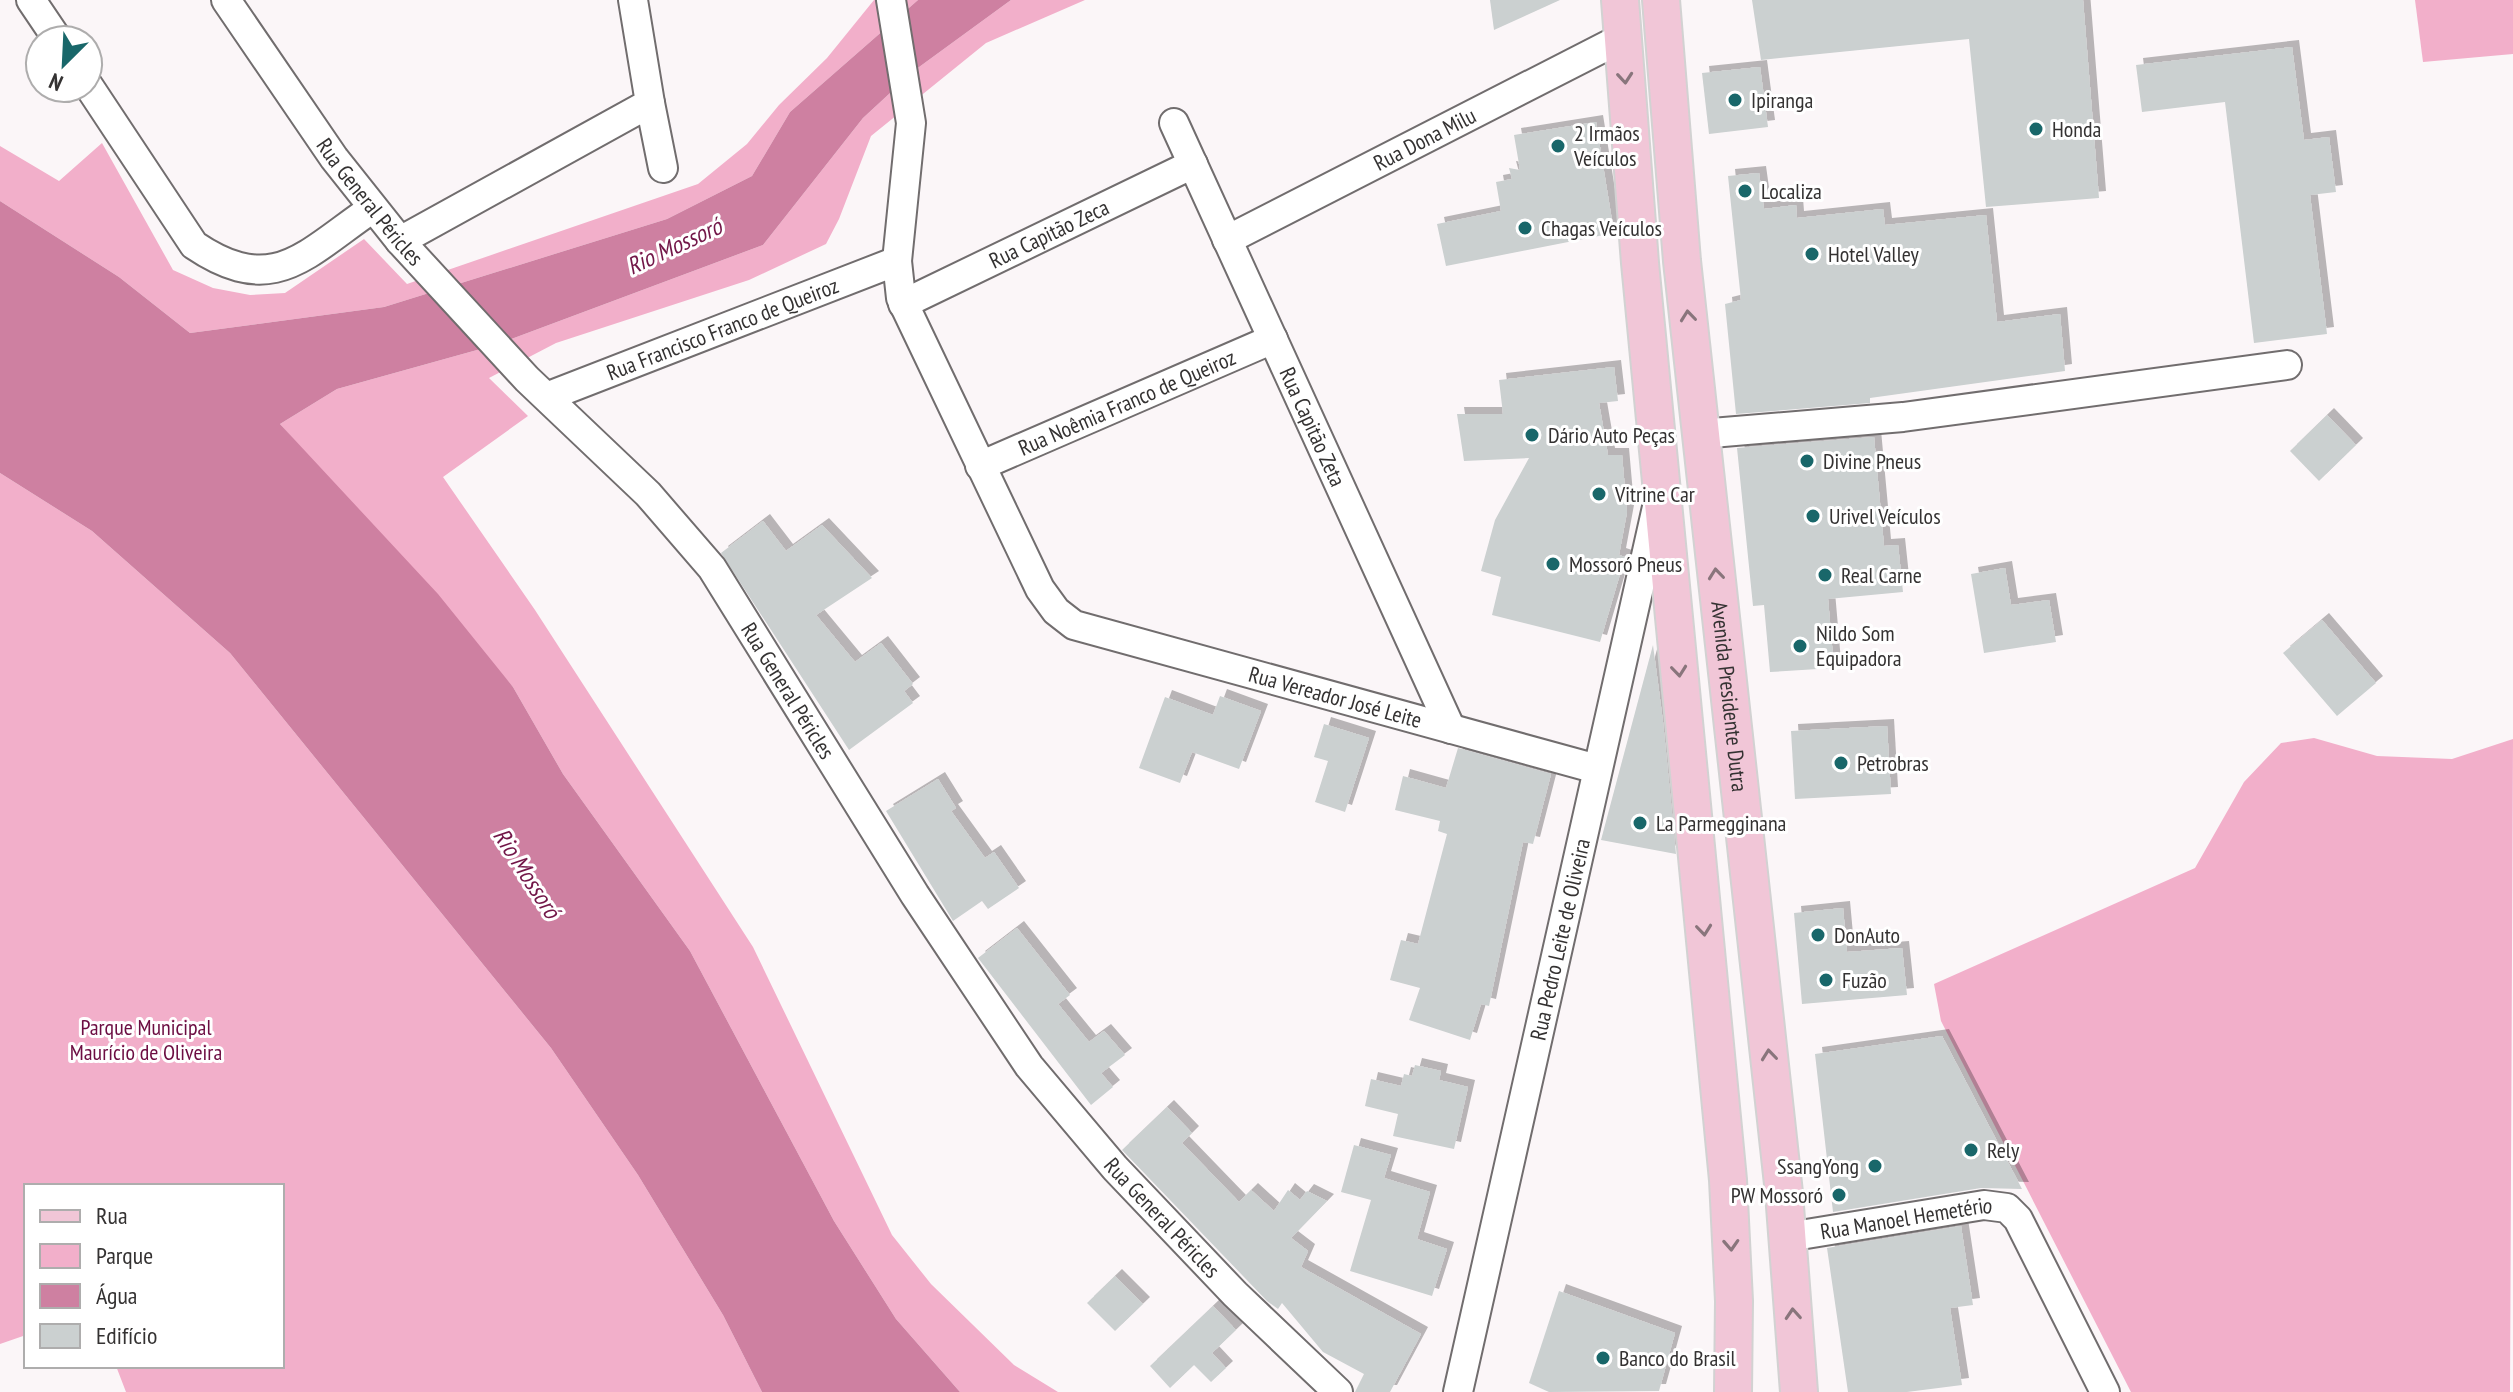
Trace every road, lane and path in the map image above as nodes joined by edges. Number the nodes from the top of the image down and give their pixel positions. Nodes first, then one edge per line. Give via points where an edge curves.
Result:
1 (31, 0) edge
2 (226, 0) edge
3 (633, 0) edge
4 (891, 0) edge
5 (1620, 0) edge
6 (1661, 0) edge
7 (47, 24) edge
8 (1622, 38) junction
9 (650, 103) junction
10 (101, 104) edge
11 (1174, 123) dead end
12 (1193, 164) junction
13 (663, 168) dead end
14 (373, 208) junction
15 (1227, 240) junction
16 (400, 241) junction
17 (897, 261) junction
18 (1682, 261) junction
19 (1640, 263) junction
20 (903, 304) junction
21 (1273, 339) junction
22 (2287, 365) dead end
23 (538, 388) junction
24 (1700, 434) junction
25 (980, 466) junction
26 (1661, 487) junction
27 (1451, 729) junction
28 (1597, 769) junction
29 (1782, 1173) junction
30 (1728, 1180) junction
31 (1788, 1237) junction
32 (1338, 1392) edge
33 (1458, 1392) edge
34 (1733, 1392) edge
35 (1799, 1392) edge
36 (2105, 1392) edge

1 - 7 street
2 - 14 street, Rua General Péricles
3 - 9 street
4 - 17 street via 911,123
5 - 8 main road
6 - 18 main road, Avenida Presidente Dutra
8 - 15 street, Rua Dona Milu
8 -> 19 main road
9 - 13 street
9 - 16 street
10 - 14 street via 194,245 216,260 273,271
11 - 12 street, Rua Capitão Zeta
12 - 15 street, Rua Capitão Zeta
12 - 20 street, Rua Capitão Zeca
14 - 16 street, Rua General Péricles
15 - 21 street, Rua Capitão Zeta
16 - 23 street, Rua General Péricles
17 - 20 street
17 - 23 street, Rua Francisco Franco de Queiroz
18 - 19 main road
24 -> 18 main road, Avenida Presidente Dutra
19 - 26 main road
20 - 25 street
21 - 25 street, Rua Noêmia Franco de Queiroz
21 - 27 street, Rua Capitão Zeta
22 - 24 street via 1903,417
23 - 32 street, Rua General Péricles via 648,494 712,568 899,870 1029,1066 1115,1168
29 -> 24 main road, Avenida Presidente Dutra
25 - 27 street, Rua Vereador José Leite via 1040,589 1074,625
26 - 28 street, Rua Pedro Leite de Oliveira
26 -> 30 main road
27 - 28 street, Rua Vereador José Leite
28 - 33 street, Rua Pedro Leite de Oliveira
29 - 30 main road
29 - 31 main road, Avenida Presidente Dutra
30 -> 34 main road
35 -> 31 main road, Avenida Presidente Dutra
31 - 36 street, Rua Manoel Hemetério via 1984,1205 2007,1208 2018,1219

